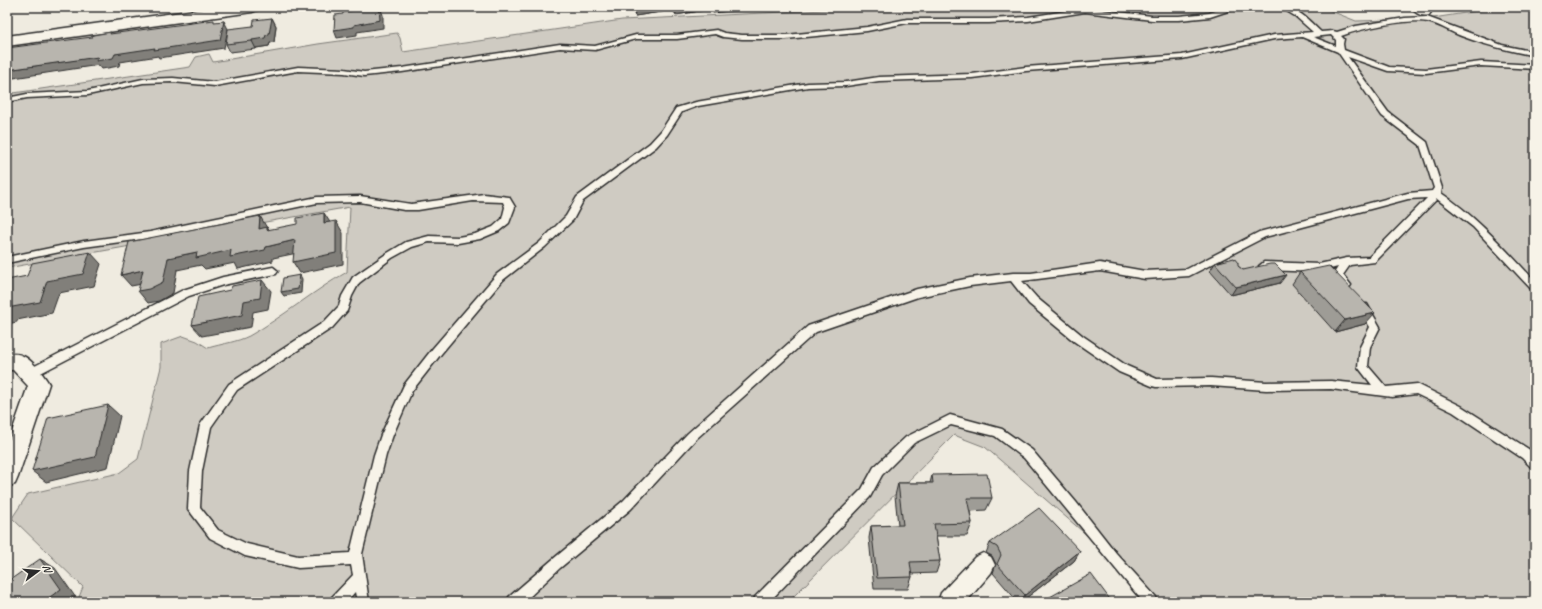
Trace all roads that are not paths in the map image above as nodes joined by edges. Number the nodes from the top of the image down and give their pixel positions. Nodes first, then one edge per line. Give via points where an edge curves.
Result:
1 (252, 7) edge
2 (1236, 7) edge
3 (1284, 7) edge
4 (1420, 10) edge
5 (1438, 22) junction
6 (1318, 33) junction
7 (1303, 35) junction
8 (1336, 35) junction
9 (7, 41) edge
10 (1341, 52) junction
11 (1535, 54) edge
12 (1535, 67) edge
13 (7, 100) edge
14 (1436, 194) junction
15 (7, 260) edge
16 (1348, 262) junction
17 (1252, 268) edge
18 (273, 271) dead end
19 (1013, 277) junction
20 (1535, 287) edge
21 (7, 362) edge
22 (29, 374) junction
23 (1383, 391) junction
24 (1535, 462) edge
25 (7, 477) edge
26 (356, 559) junction
27 (982, 565) dead end
28 (359, 578) junction
29 (337, 602) edge
30 (363, 602) edge
31 (514, 602) edge
32 (760, 602) edge
33 (950, 602) edge
34 (1151, 602) edge

1 - 9 street
2 - 13 lane via 1210,15 1179,18 1152,18 1085,10 1028,19 907,21 867,29 786,37 742,37 716,32 677,37 636,37 595,48 560,46 364,74 298,69 215,84 173,80 143,81 88,93 27,96
3 - 6 lane via 1301,17
4 - 5 lane
5 - 8 lane via 1427,19 1406,20 1356,28
5 - 11 lane via 1500,47
6 - 7 lane
6 - 8 lane via 1333,32
7 - 10 lane
7 - 26 lane via 1274,37 1167,58 1026,69 972,76 879,79 846,84 808,85 696,104 680,110 654,145 580,199 570,218 542,245 500,277 408,388 387,435 376,469
8 - 10 lane via 1340,39
10 - 12 lane via 1388,69 1426,71 1481,64
10 - 14 lane via 1385,114 1424,144 1438,188
14 - 16 lane via 1372,260
14 - 19 lane via 1408,196 1262,234 1189,272 1145,275 1100,267
14 - 20 lane via 1452,203
15 - 26 lane via 84,244 150,235 317,200 360,199 417,207 477,196 506,199 510,207 506,221 496,229 477,237 458,240 429,239 409,244 360,276 347,296 343,308 328,325 233,387 206,425 196,471 194,509 214,534 245,550 298,562
16 - 17 lane via 1319,268
16 - 23 lane via 1338,275 1375,327 1366,347 1363,367
18 - 22 lane via 223,281 186,293
19 - 23 lane via 1033,301 1079,339 1123,369 1156,383 1331,385
19 - 31 lane via 970,282 917,293 812,329 692,436 627,505
21 - 22 street via 18,362
22 - 25 street via 39,384
23 - 24 lane via 1417,389 1457,409
26 - 28 lane
27 - 33 street
28 - 29 lane
28 - 30 lane
32 - 34 lane via 866,493 878,471 910,440 950,420 998,432 1028,454

